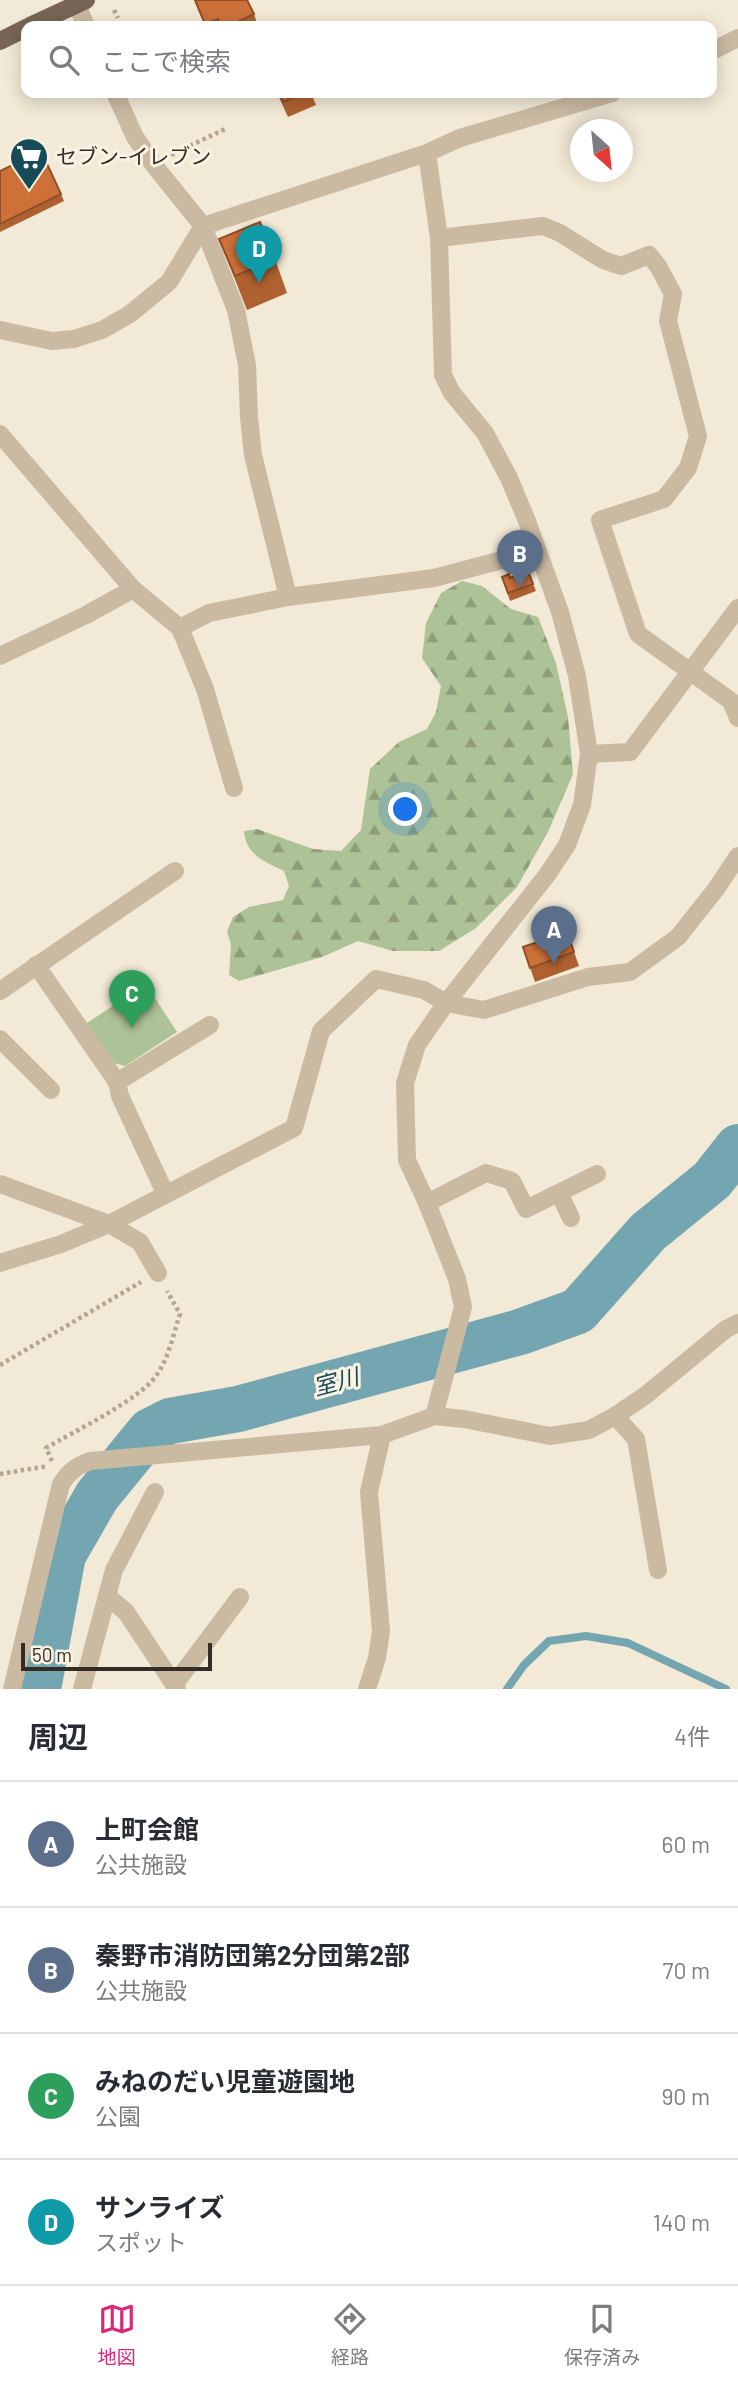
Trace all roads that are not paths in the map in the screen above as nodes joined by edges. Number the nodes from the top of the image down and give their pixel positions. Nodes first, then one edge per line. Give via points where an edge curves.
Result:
1 (79, 1) edge
2 (40, 21) edge
3 (85, 21) edge
4 (21, 30) edge
5 (738, 38) edge
6 (0, 41) edge
7 (717, 48) edge
8 (117, 98) edge
9 (595, 98) edge
10 (427, 153) junction
11 (203, 226) junction
12 (439, 238) junction
13 (0, 330) edge
14 (0, 434) edge
15 (536, 551) junction
16 (133, 589) junction
17 (288, 597) junction
18 (738, 608) edge
19 (180, 628) junction
20 (0, 656) edge
21 (690, 673) junction
22 (738, 718) edge
23 (589, 754) junction
24 (234, 788) dead end
25 (738, 856) edge
26 (175, 871) dead end
27 (36, 965) junction
28 (0, 991) edge
29 (446, 1003) junction
30 (210, 1025) dead end
31 (0, 1039) edge
32 (117, 1082) junction
33 (51, 1090) dead end
34 (597, 1174) dead end
35 (0, 1184) edge
36 (165, 1193) junction
37 (559, 1193) junction
38 (427, 1203) junction
39 (571, 1218) dead end
40 (109, 1224) junction
41 (0, 1263) edge
42 (158, 1273) road end
43 (738, 1323) edge
44 (433, 1416) junction
45 (615, 1416) junction
46 (382, 1435) junction
47 (155, 1492) dead end
48 (657, 1570) dead end
49 (107, 1596) junction
50 (240, 1597) dead end
51 (176, 1687) edge
52 (12, 1689) edge
53 (82, 1689) edge
54 (367, 1689) edge

1 - 2 main road
1 - 3 street
4 - 6 main road
5 - 7 street
8 - 11 street via 153,164
9 - 10 street via 460,138
10 - 11 street
10 - 12 street
11 - 13 street via 169,282 102,330 52,341
11 - 17 street via 236,310 247,365 253,455
12 - 15 street via 443,375 485,433 509,478
12 - 21 street via 543,226 603,260 621,266 649,255 659,266 673,294 668,321 698,436 688,468 664,499 600,520 638,634
14 - 16 street
15 - 17 street via 434,578
15 - 23 street via 560,612 577,676
16 - 19 street
16 - 20 street
17 - 19 street via 209,613
18 - 21 street
19 - 24 street via 205,689
21 - 22 street via 731,701
21 - 23 street via 630,752
23 - 29 street via 582,805 567,845
25 - 29 street via 678,937 630,972 588,977 484,1010
26 - 27 street
27 - 28 street
27 - 32 street
29 - 36 street via 424,990 376,979 321,1031 295,1128
29 - 38 street via 417,1045 405,1083 407,1160
30 - 32 street
31 - 33 street
32 - 36 street
34 - 37 street
35 - 40 street
36 - 40 street
37 - 38 street via 526,1209 512,1181 486,1173
37 - 39 street
38 - 44 street via 463,1307
40 - 41 street
40 - 42 street via 140,1242
43 - 45 street
44 - 45 street via 550,1436 589,1430
44 - 46 street
45 - 48 street via 636,1439
46 - 52 street via 90,1461 77,1466 61,1484
46 - 54 street via 369,1492 381,1631
47 - 49 street via 114,1570
49 - 51 street via 126,1612
49 - 53 street
50 - 51 street

